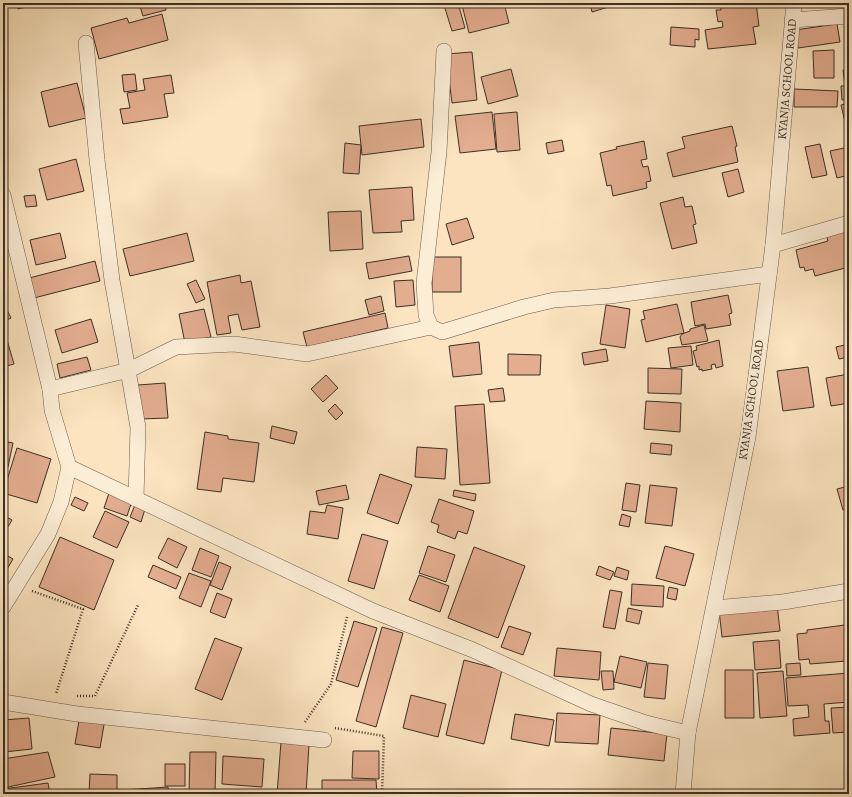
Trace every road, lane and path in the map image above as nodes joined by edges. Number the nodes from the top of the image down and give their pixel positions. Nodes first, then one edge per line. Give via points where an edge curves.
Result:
1 (794, 3) edge
2 (849, 16) edge
3 (792, 20) junction
4 (86, 43) dead end
5 (444, 51) dead end
6 (3, 195) edge
7 (849, 223) edge
8 (772, 245) junction
9 (769, 274) junction
10 (431, 327) junction
11 (129, 370) junction
12 (50, 389) junction
13 (69, 466) junction
14 (136, 498) junction
15 (16, 586) junction
16 (849, 591) edge
17 (351, 601) junction
18 (138, 605) dead end
19 (3, 607) edge
20 (714, 608) junction
21 (63, 695) dead end
22 (71, 696) dead end
23 (3, 702) edge
24 (308, 725) dead end
25 (334, 727) dead end
26 (688, 733) junction
27 (324, 740) dead end
28 (382, 794) edge
29 (683, 794) edge

1 - 3 street, KYANJA SCHOOL ROAD
2 - 3 street
3 - 8 street, KYANJA SCHOOL ROAD
4 - 11 street via 112,280
5 - 10 street via 440,152 424,283 426,315
6 - 12 street
7 - 8 street
8 - 9 street, KYANJA SCHOOL ROAD
9 - 10 street via 610,296 554,300 442,332
9 - 20 street, KYANJA SCHOOL ROAD via 748,437
10 - 11 street via 307,354 234,344 176,347
11 - 12 street
11 - 14 street via 138,428
12 - 13 street via 52,410
13 - 14 street
13 - 15 street via 62,502 48,534
14 - 17 street
15 - 19 street
15 - 21 path via 83,609 56,695
16 - 20 street via 783,602
17 - 24 path via 331,684 303,726
17 - 26 street via 473,650 591,704 646,723
18 - 22 path via 94,696
20 - 26 street, KYANJA SCHOOL ROAD
23 - 27 street via 77,714
25 - 28 path via 384,736
26 - 29 street, KYANJA SCHOOL ROAD

